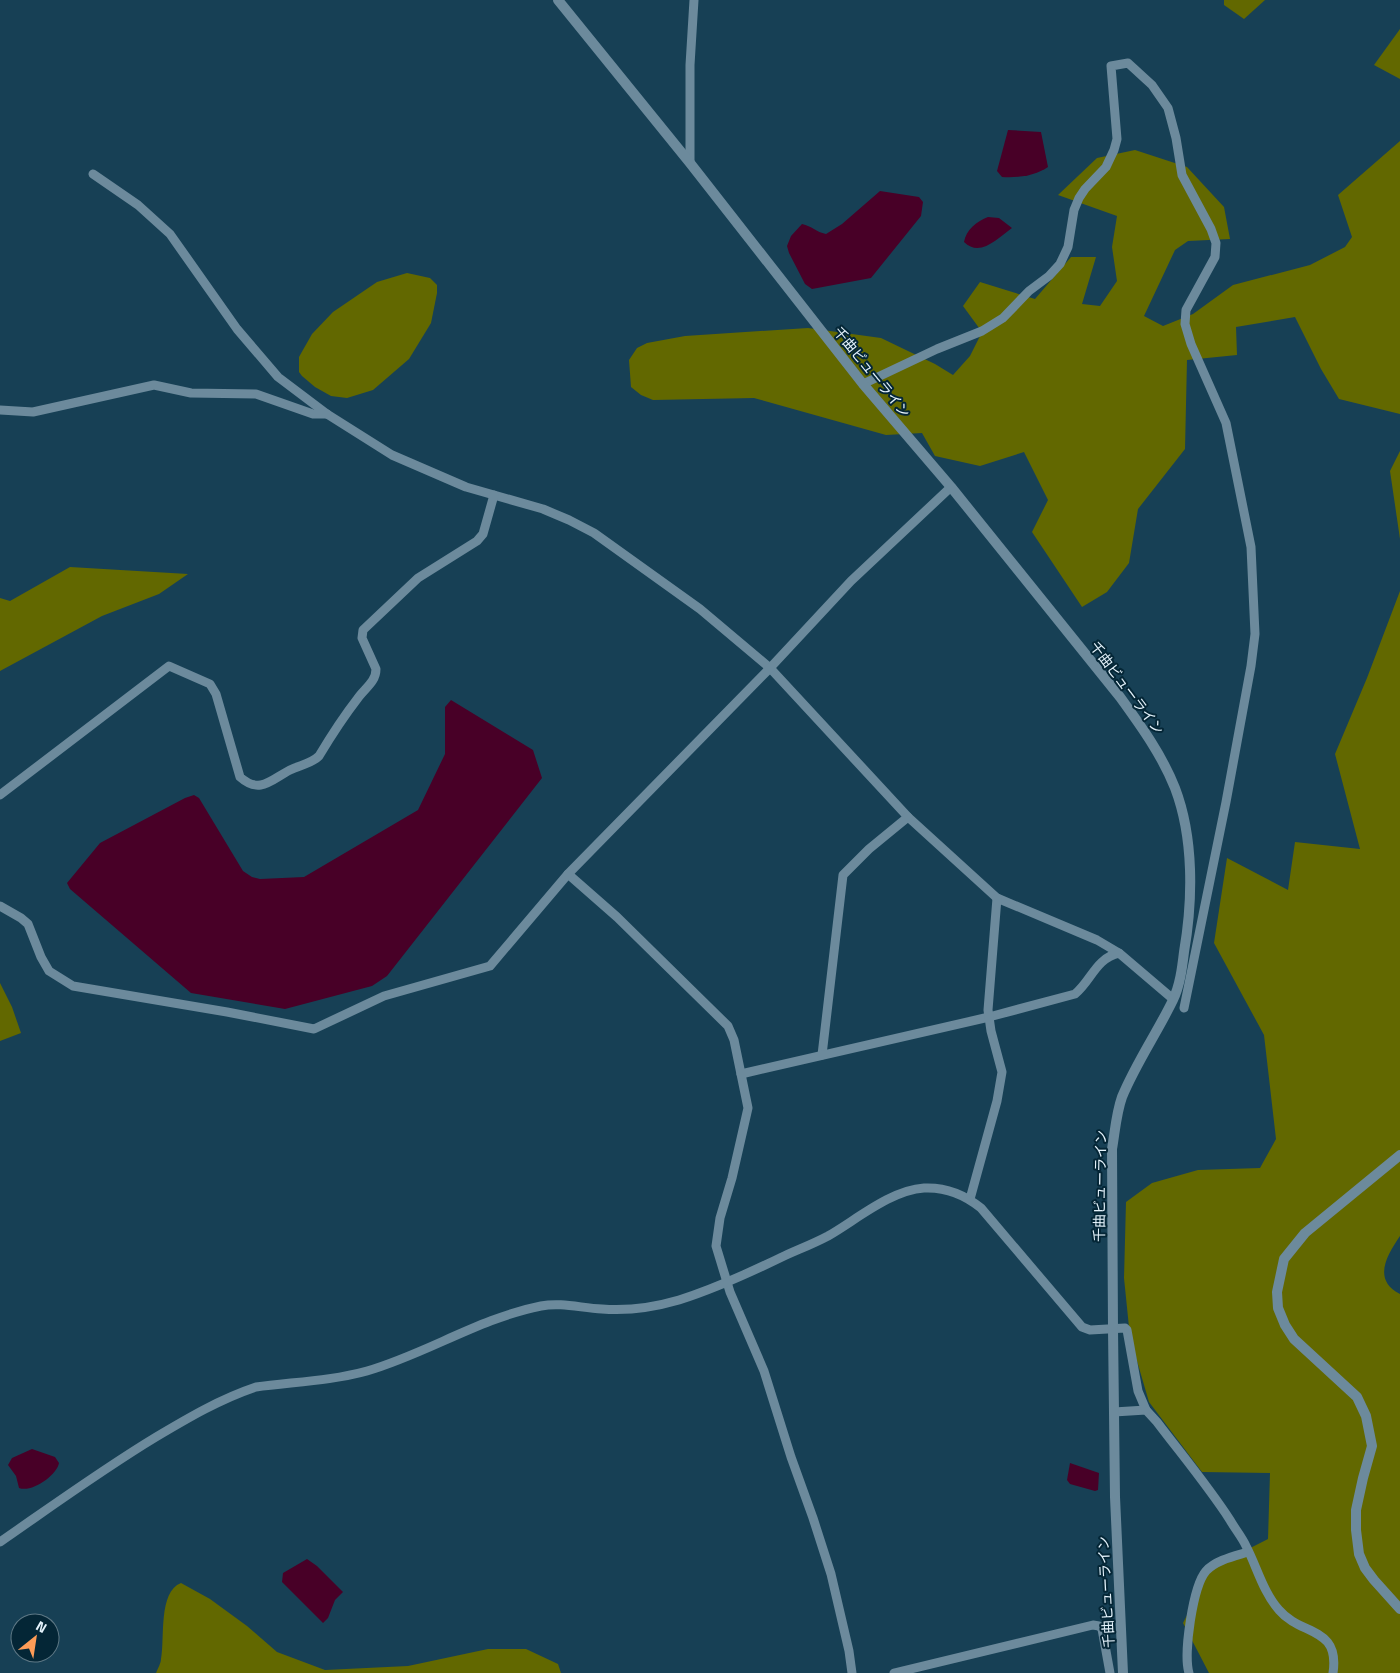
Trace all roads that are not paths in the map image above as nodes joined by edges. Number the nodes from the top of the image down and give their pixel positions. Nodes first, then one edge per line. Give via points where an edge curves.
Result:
1 (558, 0) edge
2 (694, 0) edge
3 (690, 164) junction
4 (93, 174) dead end
5 (863, 384) junction
6 (0, 410) edge
7 (327, 414) junction
8 (951, 487) junction
9 (494, 495) junction
10 (770, 668) junction
11 (0, 795) edge
12 (908, 817) junction
13 (568, 874) junction
14 (997, 898) junction
15 (0, 906) edge
16 (1119, 953) junction
17 (1173, 999) junction
18 (1184, 1008) dead end
19 (989, 1017) junction
20 (822, 1055) junction
21 (741, 1074) junction
22 (1400, 1155) edge
23 (970, 1199) junction
24 (727, 1281) junction
25 (1113, 1329) junction
26 (1146, 1410) junction
27 (1114, 1412) junction
28 (0, 1542) edge
29 (1248, 1552) junction
30 (1400, 1609) edge
31 (852, 1673) edge
32 (894, 1673) edge
33 (1110, 1673) edge
34 (1123, 1673) edge
35 (1189, 1673) edge
36 (1333, 1673) edge

1 - 3 street, 千曲ビューライン
2 - 3 street
3 - 5 street, 千曲ビューライン
4 - 7 street via 138,205 170,234 237,329 278,377
5 - 8 street, 千曲ビューライン
5 - 18 street via 982,332 1003,318 1060,264 1068,247 1079,198 1106,167 1117,139 1111,66 1128,63 1152,85 1168,108 1182,175 1216,243 1215,257 1186,310 1185,324 1226,423 1251,547 1255,634 1251,666
6 - 7 street via 33,412 154,385 191,393 256,394 313,414
7 - 9 street via 392,455 466,487
8 - 10 street via 851,581
8 - 17 street, 千曲ビューライン via 1120,698 1143,729 1174,787 1182,810 1189,862 1190,919 1180,981
9 - 10 street via 552,513 594,533 700,609
9 - 11 street via 483,534 477,541 410,584 363,630 362,638 376,674 314,761 264,785 244,781 210,684 169,666
10 - 12 street
10 - 13 street
12 - 14 street
12 - 20 street via 843,875
13 - 15 street via 490,966 384,996 314,1029 73,986 49,970 28,924
13 - 21 street via 617,917 728,1026
14 - 16 street via 1097,940
14 - 19 street
16 - 17 street
16 - 19 street via 1112,954 1094,969 1075,994
17 - 25 street, 千曲ビューライン via 1132,1076 1116,1123 1112,1149
19 - 20 street
19 - 23 street via 1002,1072
20 - 21 street
21 - 24 street via 748,1108 716,1239
22 - 30 street via 1305,1233 1284,1259 1277,1292 1278,1308 1294,1339 1345,1384 1357,1397 1366,1416 1372,1446 1356,1510 1359,1554 1365,1568
23 - 24 street via 944,1190 924,1188 911,1191 862,1214 828,1236
23 - 25 street via 1082,1327
24 - 28 street via 678,1300 641,1307 604,1310 558,1304 528,1309 365,1372 256,1387 239,1393 189,1417 136,1449
24 - 31 street via 764,1371 831,1574
25 - 26 street via 1122,1327 1127,1330 1138,1391
25 - 27 street, 千曲ビューライン
26 - 27 street
26 - 29 street via 1221,1507
27 - 34 street, 千曲ビューライン
29 - 35 street via 1205,1572 1196,1591 1186,1652
29 - 36 street via 1280,1612 1326,1640 1333,1649
32 - 33 street via 1093,1625 1102,1629

